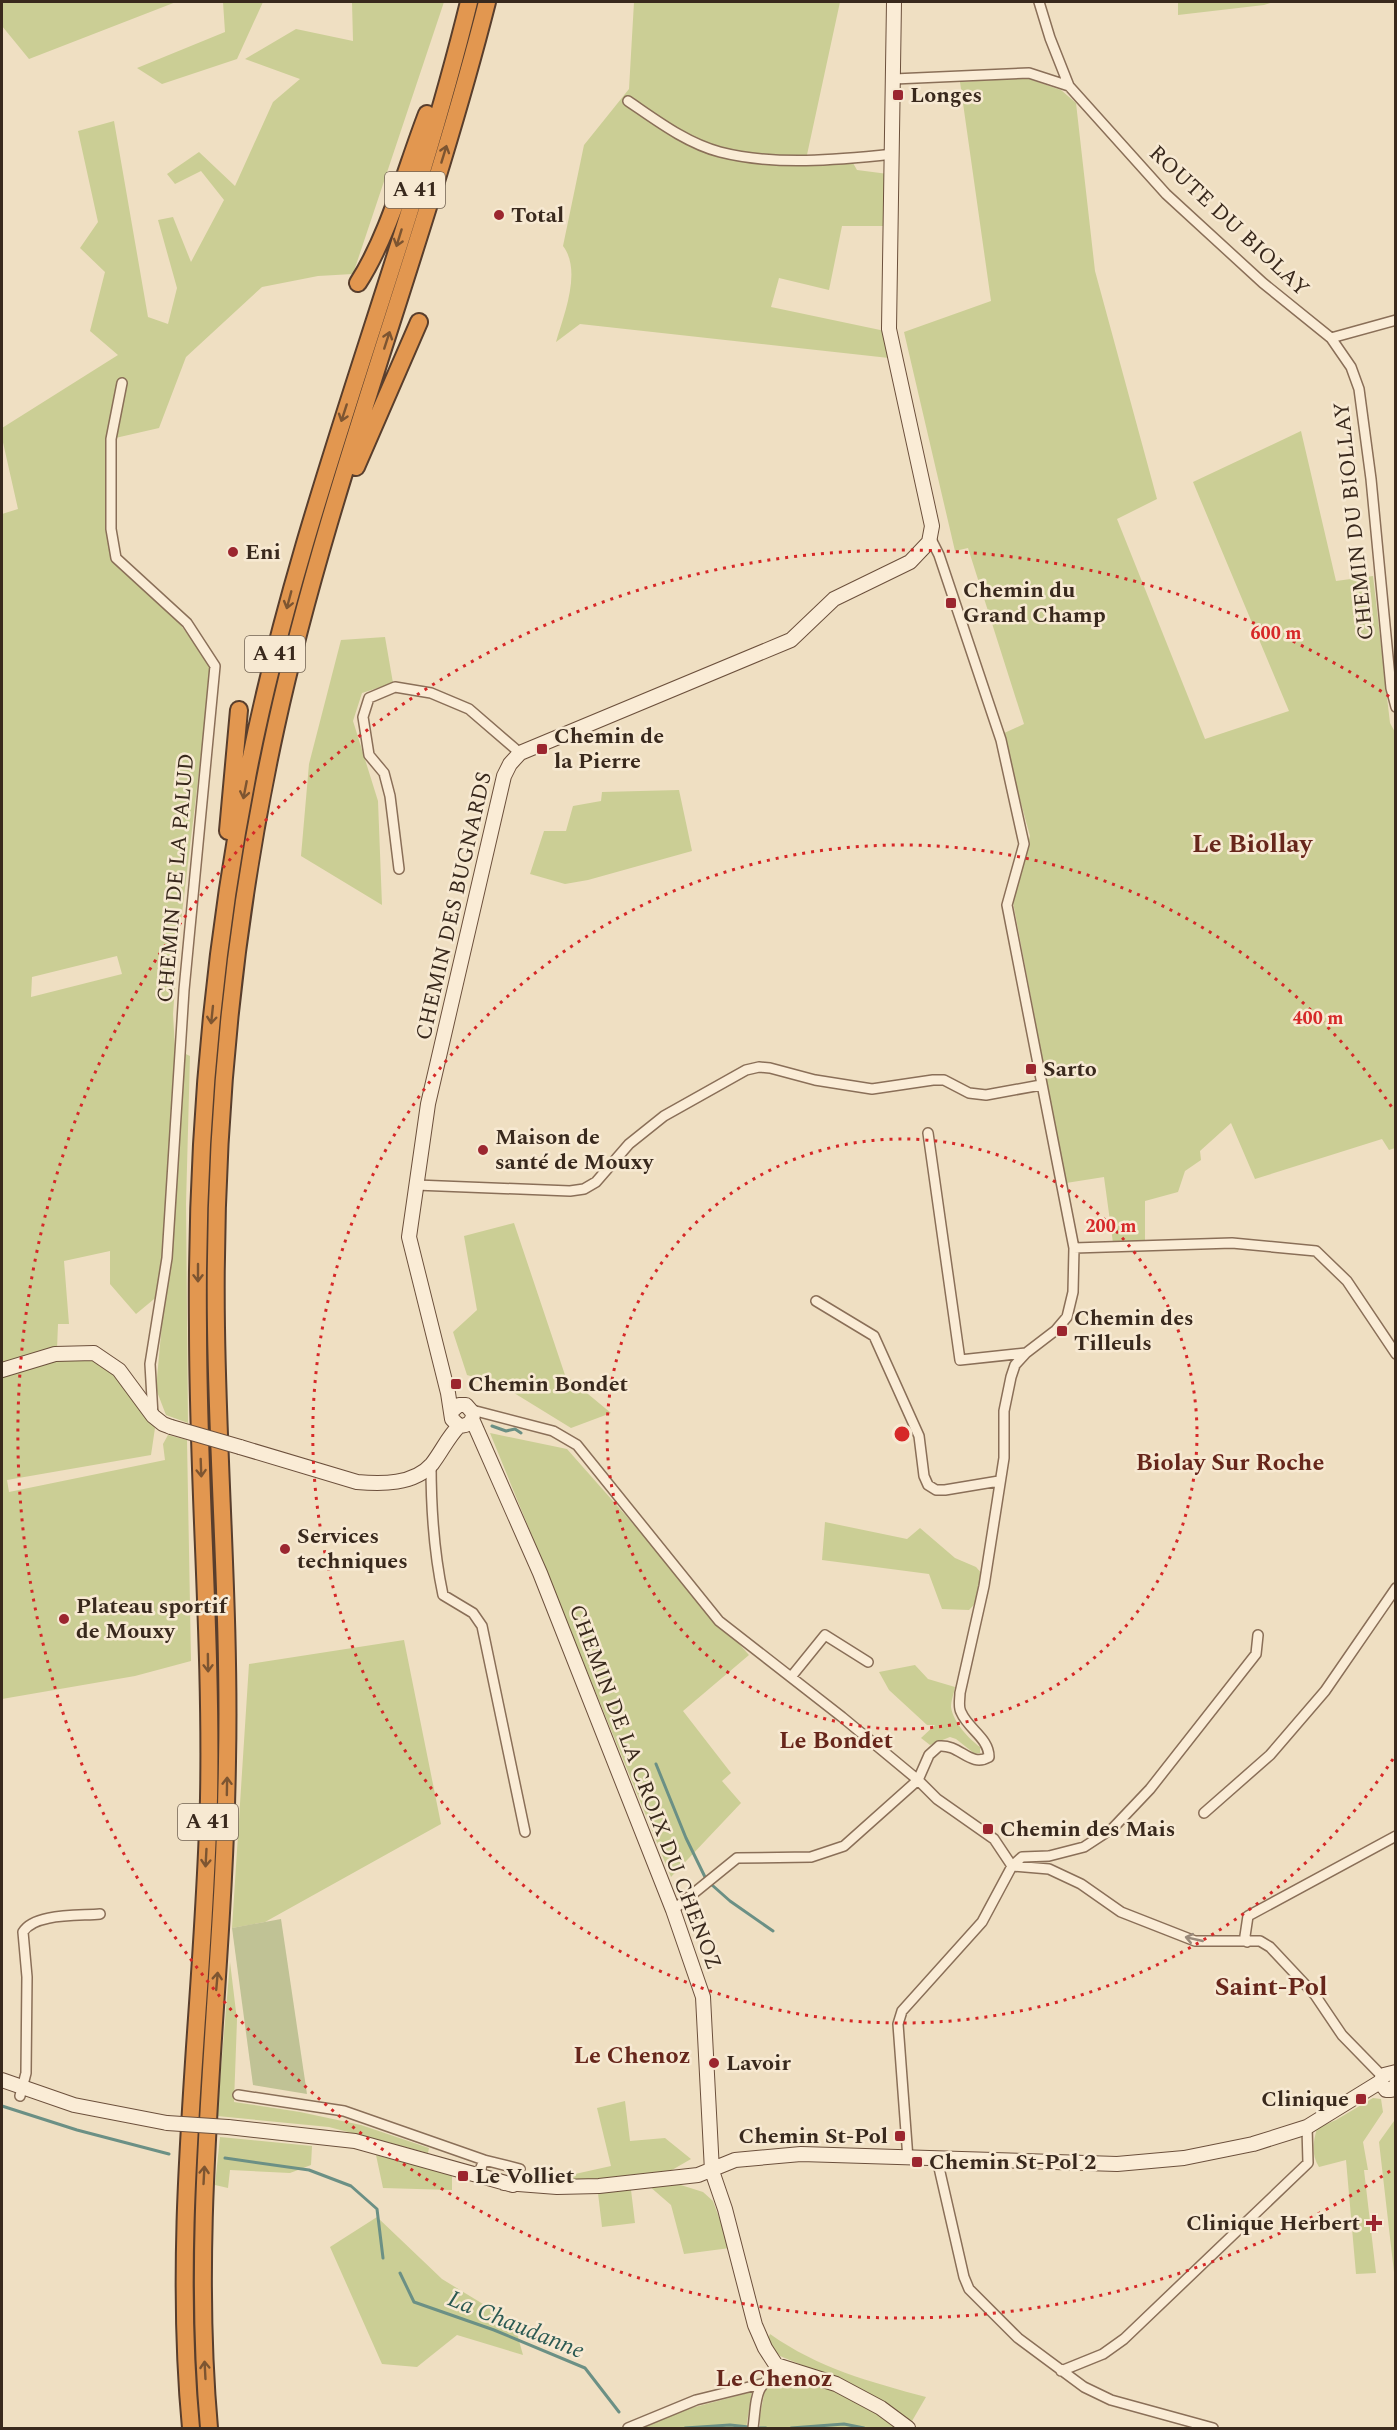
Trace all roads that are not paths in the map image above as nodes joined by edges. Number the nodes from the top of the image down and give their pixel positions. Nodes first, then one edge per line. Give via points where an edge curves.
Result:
1 (469, 2) edge
2 (487, 2) edge
3 (894, 2) edge
4 (1039, 2) edge
5 (464, 21) junction
6 (894, 80) junction
7 (1069, 86) junction
8 (628, 101) dead end
9 (893, 154) junction
10 (358, 283) dead end
11 (1395, 320) edge
12 (419, 322) dead end
13 (1331, 339) junction
14 (122, 383) dead end
15 (929, 535) junction
16 (325, 536) junction
17 (1395, 707) edge
18 (239, 710) dead end
19 (520, 753) junction
20 (399, 869) dead end
21 (218, 957) junction
22 (1041, 1085) junction
23 (928, 1133) dead end
24 (416, 1185) junction
25 (1074, 1248) junction
26 (816, 1301) dead end
27 (1026, 1353) junction
28 (1395, 1354) edge
29 (2, 1370) edge
30 (153, 1416) junction
31 (464, 1420) junction
32 (431, 1464) junction
33 (999, 1481) junction
34 (1395, 1588) edge
35 (1258, 1635) dead end
36 (868, 1662) dead end
37 (791, 1677) junction
38 (918, 1780) junction
39 (1204, 1813) dead end
40 (525, 1832) dead end
41 (1395, 1836) edge
42 (1012, 1866) junction
43 (673, 1910) junction
44 (100, 1914) dead end
45 (1247, 1942) junction
46 (2, 2080) edge
47 (1386, 2081) edge
48 (2, 2089) edge
49 (22, 2092) junction
50 (238, 2094) dead end
51 (1307, 2127) junction
52 (908, 2158) junction
53 (937, 2159) junction
54 (484, 2160) junction
55 (520, 2169) dead end
56 (712, 2171) junction
57 (478, 2175) junction
58 (776, 2370) junction
59 (1061, 2372) junction
60 (758, 2385) junction
61 (191, 2428) edge
62 (209, 2428) edge
63 (628, 2428) edge
64 (753, 2428) edge
65 (908, 2428) edge
66 (1213, 2428) edge

1 - 5 highway, A 41
16 -> 2 highway, A 41 via 434,190
3 - 6 street
4 - 7 street, ROUTE DU BIOLAY
5 - 10 highway via 383,234
5 -> 21 highway, A 41 via 281,630 246,783
6 - 7 street via 1029,73
6 - 9 street
7 - 13 street, ROUTE DU BIOLAY via 1166,194
8 - 9 street via 676,134 719,152 789,160
9 - 15 street via 889,329
11 - 13 street
12 - 16 highway
13 - 17 street, CHEMIN DU BIOLLAY via 1351,367 1359,389
14 - 30 street, CHEMIN DE LA PALUD via 111,439 111,529 116,558 187,623 215,666 184,990 167,1258 150,1364
15 - 19 street, CHEMIN DES BUGNARDS via 903,568 834,599 791,639
15 - 22 street via 1001,740 1024,844 1007,904
62 -> 16 highway, A 41 via 202,2227 225,1865 228,1715 216,1336 219,1160 226,1055 255,834 276,726
18 - 21 highway
19 - 20 street via 469,709 431,693 395,687 369,698 363,717 369,755 384,773
19 - 24 street, CHEMIN DES BUGNARDS via 504,776 429,1104
21 -> 61 highway, A 41 via 203,1109 198,1215 198,1380 209,1759 184,2228 184,2324
22 - 24 street via 986,1095 969,1093 944,1080 872,1089 759,1067 746,1070 664,1116 628,1144 596,1182 584,1189
22 - 25 street
23 - 27 street via 960,1360
24 - 31 street, CHEMIN DES BUGNARDS via 409,1237 448,1392
25 - 27 street via 1073,1292 1067,1317
25 - 28 street via 1232,1243 1316,1251 1347,1281
26 - 33 street via 874,1336 919,1436 921,1467 928,1485 945,1490
27 - 33 street via 1015,1365 1007,1394
29 - 30 street via 55,1354 94,1353 119,1370
30 - 32 street, bridge via 171,1427 357,1482 396,1482
31 - 32 street
31 - 37 street via 491,1417 553,1431 577,1445 719,1621
31 - 43 street, CHEMIN DE LA CROIX DU CHENOZ via 540,1573
32 - 40 street via 443,1595 473,1613 482,1626
33 - 38 street via 984,1586 959,1710 987,1744 989,1757 975,1761 952,1746 939,1746 929,1755
34 - 39 street via 1325,1691 1270,1755
35 - 42 street via 1256,1654 1157,1781 1113,1828 1084,1847 1049,1856 1023,1857
36 - 37 street via 825,1635
37 - 38 street
38 - 42 street via 936,1799 994,1839
38 - 43 street via 844,1845 811,1857 737,1858
41 - 45 street via 1248,1916
45 -> 42 street via 1195,1941 1121,1912 1081,1884 1049,1869
42 - 52 street via 982,1922 902,2011 898,2024
43 - 56 street, CHEMIN DE LA CROIX DU CHENOZ via 703,1997
44 - 49 street via 38,1919 23,1932 27,1977 26,2073
45 - 47 street via 1260,1941 1270,1947 1315,1995 1342,2035
46 - 49 street
47 - 51 street
48 - 49 street
49 - 57 street, bridge via 167,2123 355,2141
50 - 54 street via 344,2111
51 - 53 street via 1253,2144 1184,2158 1129,2163
51 - 59 street via 1308,2163 1124,2339 1103,2354
52 - 53 street
52 - 56 street via 801,2154 735,2160
53 - 59 street via 969,2289 1018,2338
54 - 55 street
54 - 57 street
56 - 57 street via 556,2193
56 - 58 street, CHEMIN DE LA CROIX DU CHENOZ via 755,2325
58 - 60 street
58 - 65 street via 836,2384
59 - 66 street via 1111,2400
60 - 63 street via 696,2400
60 - 64 street

